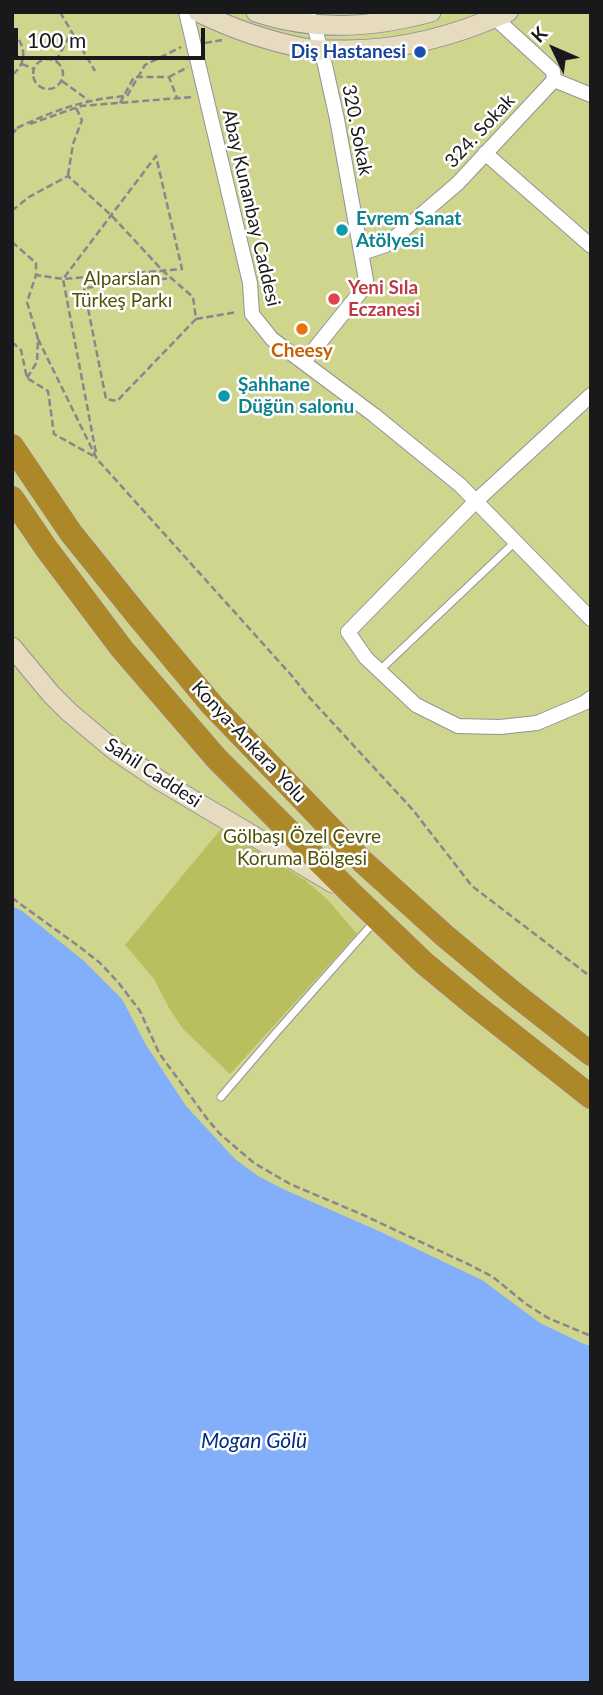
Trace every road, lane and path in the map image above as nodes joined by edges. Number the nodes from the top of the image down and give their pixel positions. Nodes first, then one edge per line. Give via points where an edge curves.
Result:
1 (60, 12) edge
2 (186, 12) edge
3 (198, 12) edge
4 (257, 12) edge
5 (431, 12) edge
6 (501, 15) edge
7 (310, 18) edge
8 (72, 31) junction
9 (12, 32) edge
10 (183, 46) dead end
11 (321, 50) junction
12 (56, 61) junction
13 (197, 62) junction
14 (22, 64) junction
15 (34, 69) junction
16 (95, 71) dead end
17 (12, 75) edge
18 (138, 77) junction
19 (169, 77) junction
20 (554, 80) junction
21 (62, 81) junction
22 (591, 95) edge
23 (124, 96) junction
24 (205, 96) junction
25 (177, 98) junction
26 (89, 101) junction
27 (120, 103) junction
28 (95, 105) junction
29 (76, 107) junction
30 (17, 128) junction
31 (12, 135) edge
32 (485, 153) junction
33 (68, 176) junction
34 (12, 207) edge
35 (112, 216) junction
36 (12, 243) edge
37 (591, 246) edge
38 (362, 253) junction
39 (163, 271) junction
40 (36, 275) junction
41 (171, 278) junction
42 (63, 279) junction
43 (252, 309) junction
44 (196, 319) junction
45 (38, 339) junction
46 (12, 342) edge
47 (303, 362) junction
48 (27, 378) junction
49 (591, 395) edge
50 (12, 446) edge
51 (97, 459) junction
52 (12, 498) edge
53 (475, 502) junction
54 (515, 542) junction
55 (591, 619) edge
56 (12, 647) edge
57 (379, 670) junction
58 (591, 698) edge
59 (352, 894) junction
60 (12, 898) edge
61 (377, 918) junction
62 (591, 977) edge
63 (591, 1054) edge
64 (221, 1097) dead end
65 (591, 1097) edge
66 (591, 1336) edge

1 - 8 path
2 - 13 street, Abay Kunanbay Caddesi
3 - 11 street via 259,37
4 - 7 street
5 - 7 street via 356,26
6 - 11 street via 411,44
6 - 20 street via 553,71
7 - 11 street, 320. Sokak
8 - 12 path
8 - 16 path
9 - 14 path via 23,47
10 - 18 path via 145,65
11 - 38 street, 320. Sokak
12 - 15 path via 46,59
12 - 21 path via 64,72
13 - 19 path
13 - 24 street, Abay Kunanbay Caddesi
14 - 15 path
14 - 17 path
15 - 21 path via 40,87 55,89
18 - 19 path
18 - 23 path
19 - 25 path
20 - 22 street
20 - 32 street, 324. Sokak
21 - 26 path
23 - 26 path
23 - 27 path
24 - 25 path
24 - 43 street, Abay Kunanbay Caddesi via 250,283
25 - 27 path
26 - 28 path
26 - 30 path
27 - 28 path
28 - 29 path
29 - 30 path
29 - 33 path via 82,120
30 - 31 path
32 - 37 street
32 - 38 street, 324. Sokak via 458,183 386,245
33 - 34 path
33 - 35 path
35 - 39 path
35 - 39 path via 156,156 182,269
35 - 42 path
36 - 40 path via 36,263
38 - 47 street, 320. Sokak via 366,280 362,290
39 - 41 path
39 - 42 path
40 - 42 path
40 - 45 path via 27,302
41 - 44 path via 193,297
41 - 44 path via 84,288 106,399 117,401
42 - 51 path
43 - 44 path
43 - 47 street, Abay Kunanbay Caddesi via 272,338
45 - 48 path via 37,362
45 - 51 path
46 - 48 path via 21,350
47 - 53 street, Abay Kunanbay Caddesi via 374,415
48 - 51 path via 48,391 54,434
49 - 53 street
50 - 63 highway, Konya-Ankara Yolu via 71,533 212,705 363,862 454,944
51 - 62 path via 413,810 472,886
52 - 59 highway via 84,600 153,686 217,759
53 - 54 street, Abay Kunanbay Caddesi
53 - 57 street via 348,632
54 - 55 street, Abay Kunanbay Caddesi
54 - 57 lane
56 - 59 street, Sahil Caddesi via 51,694 113,749
57 - 58 street via 416,705 458,726 537,723
59 - 61 highway
60 - 66 path via 99,962 118,982 140,1011 159,1053 208,1120 239,1152 290,1184 493,1277 548,1318
61 - 64 lane
61 - 65 highway via 424,963

